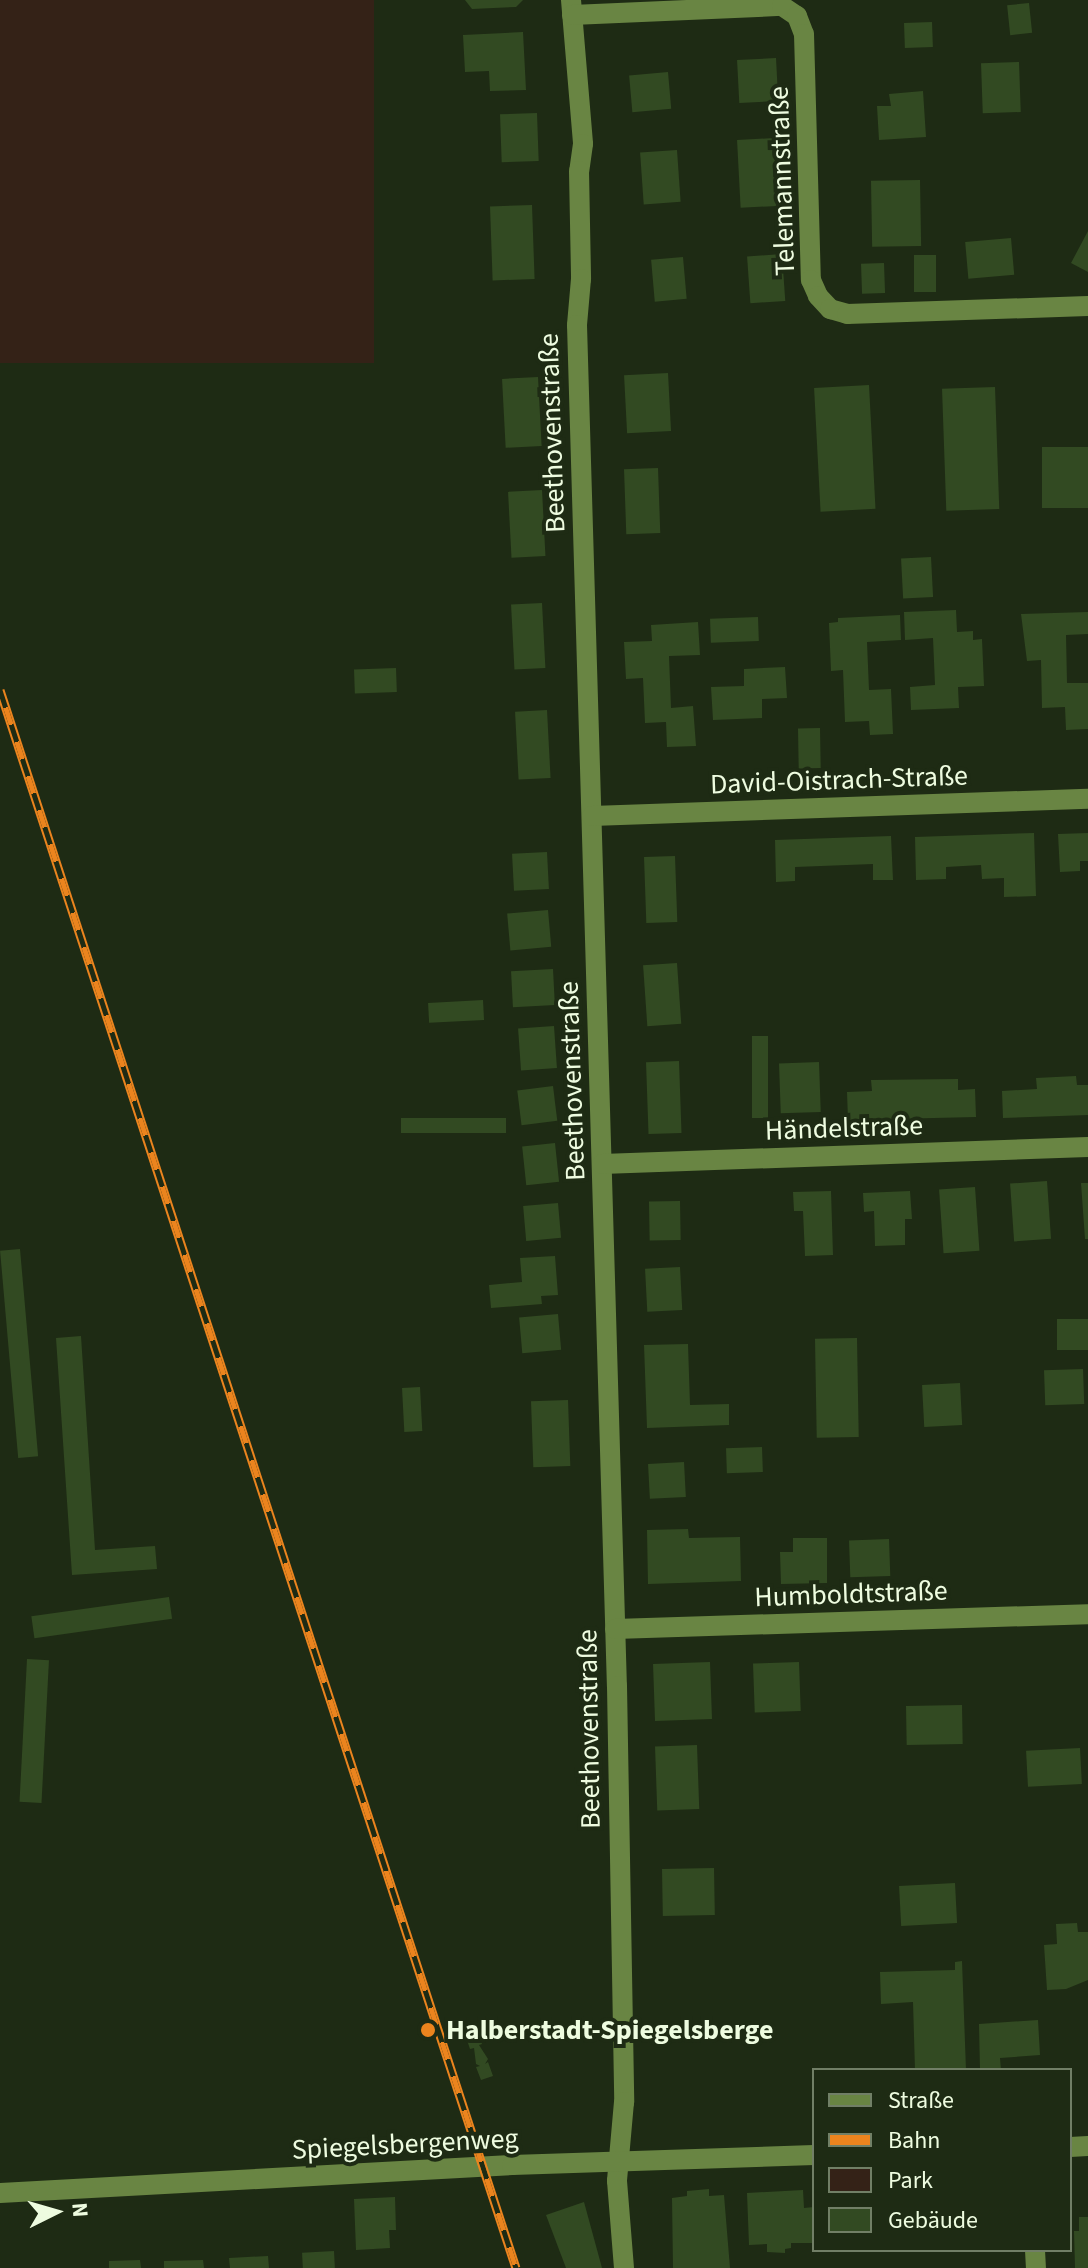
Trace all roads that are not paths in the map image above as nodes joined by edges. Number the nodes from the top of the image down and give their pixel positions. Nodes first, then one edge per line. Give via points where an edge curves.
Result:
1 (571, 7) edge
2 (1088, 306) edge
3 (1088, 799) edge
4 (592, 816) junction
5 (1088, 1147) edge
6 (602, 1164) junction
7 (1088, 1614) edge
8 (615, 1629) junction
9 (812, 2155) edge
10 (620, 2162) junction
11 (0, 2193) edge
12 (624, 2268) edge

1 - 2 street, Telemannstraße via 782,6 797,16 804,34 811,280 830,309 847,314
1 - 4 street, Beethovenstraße via 583,144 577,325
3 - 4 street, David-Oistrach-Straße
4 - 6 street, Beethovenstraße
5 - 6 street, Händelstraße
6 - 8 street, Beethovenstraße
7 - 8 street, Humboldtstraße
8 - 10 street, Beethovenstraße via 624,2102
9 - 10 street, Spiegelsbergenweg
10 - 11 street, Spiegelsbergenweg
10 - 12 street, Beethovenstraße

